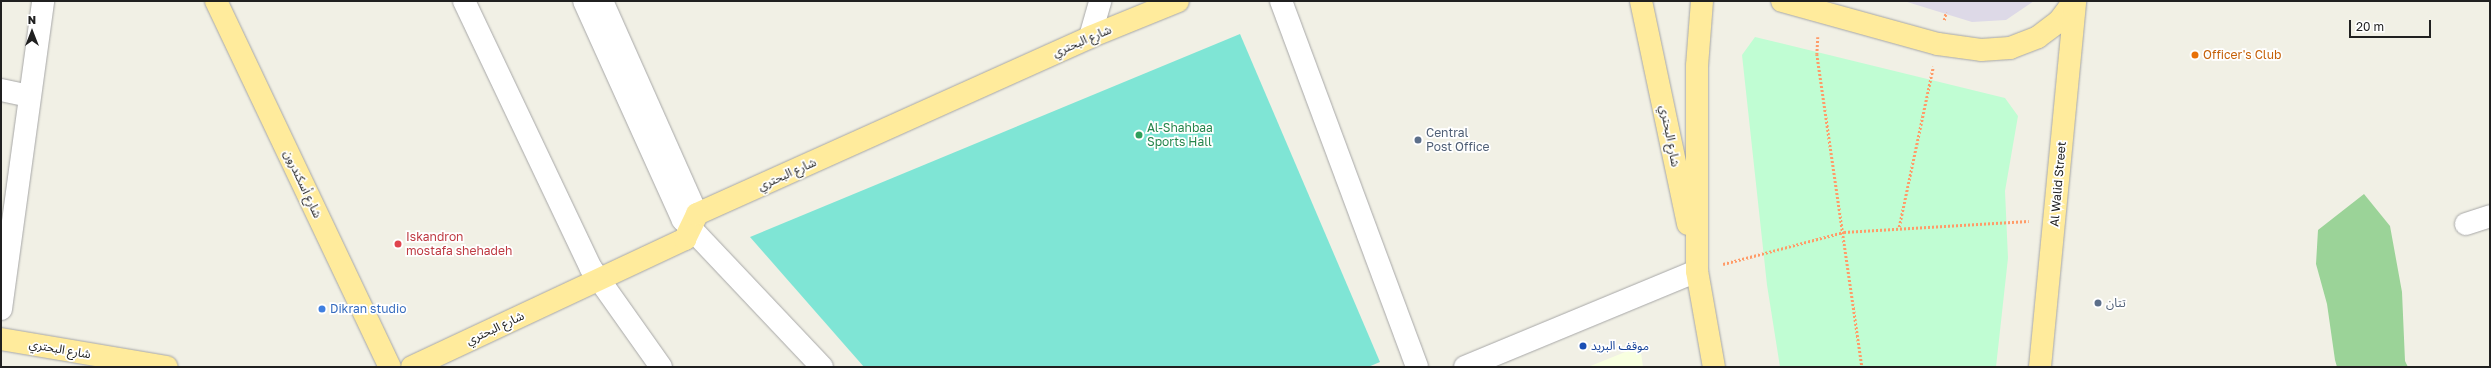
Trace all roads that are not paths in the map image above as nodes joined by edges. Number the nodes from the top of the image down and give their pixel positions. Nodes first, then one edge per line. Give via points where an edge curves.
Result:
1 (43, 1) edge
2 (216, 1) edge
3 (464, 1) edge
4 (584, 1) edge
5 (602, 1) edge
6 (1100, 1) edge
7 (1178, 1) edge
8 (1281, 1) edge
9 (1641, 1) edge
10 (1702, 1) edge
11 (1782, 1) edge
12 (2075, 1) edge
13 (1090, 37) junction
14 (1, 90) edge
15 (29, 96) junction
16 (8, 192) edge
17 (2490, 216) edge
18 (694, 221) junction
19 (2466, 224) dead end
20 (1697, 270) junction
21 (600, 280) junction
22 (1, 309) edge
23 (1, 339) edge
24 (167, 367) edge
25 (390, 367) edge
26 (412, 367) edge
27 (661, 367) edge
28 (822, 367) edge
29 (1417, 367) edge
30 (1465, 367) edge
31 (1714, 367) edge
32 (2040, 367) edge

1 - 15 street
2 - 25 main road, شارع أسكندرون
3 - 21 street via 591,268
4 - 18 street via 682,220
5 - 18 street
6 - 13 street
7 - 13 main road, شارع البحتري
8 - 29 street
9 - 20 main road, شارع البحتري
10 - 20 main road via 1697,66
11 - 12 main road via 1938,44 1981,50 2010,48 2038,37 2059,21
12 - 32 main road, Al Walid Street
13 - 18 main road, شارع البحتري
14 - 15 street
15 - 16 street
16 - 22 street
17 - 19 street
18 - 21 main road, شارع البحتري via 685,239
18 - 28 street
20 - 30 street
20 - 31 main road
21 - 26 main road, شارع البحتري
21 - 27 street
23 - 24 main road, شارع البحتري

